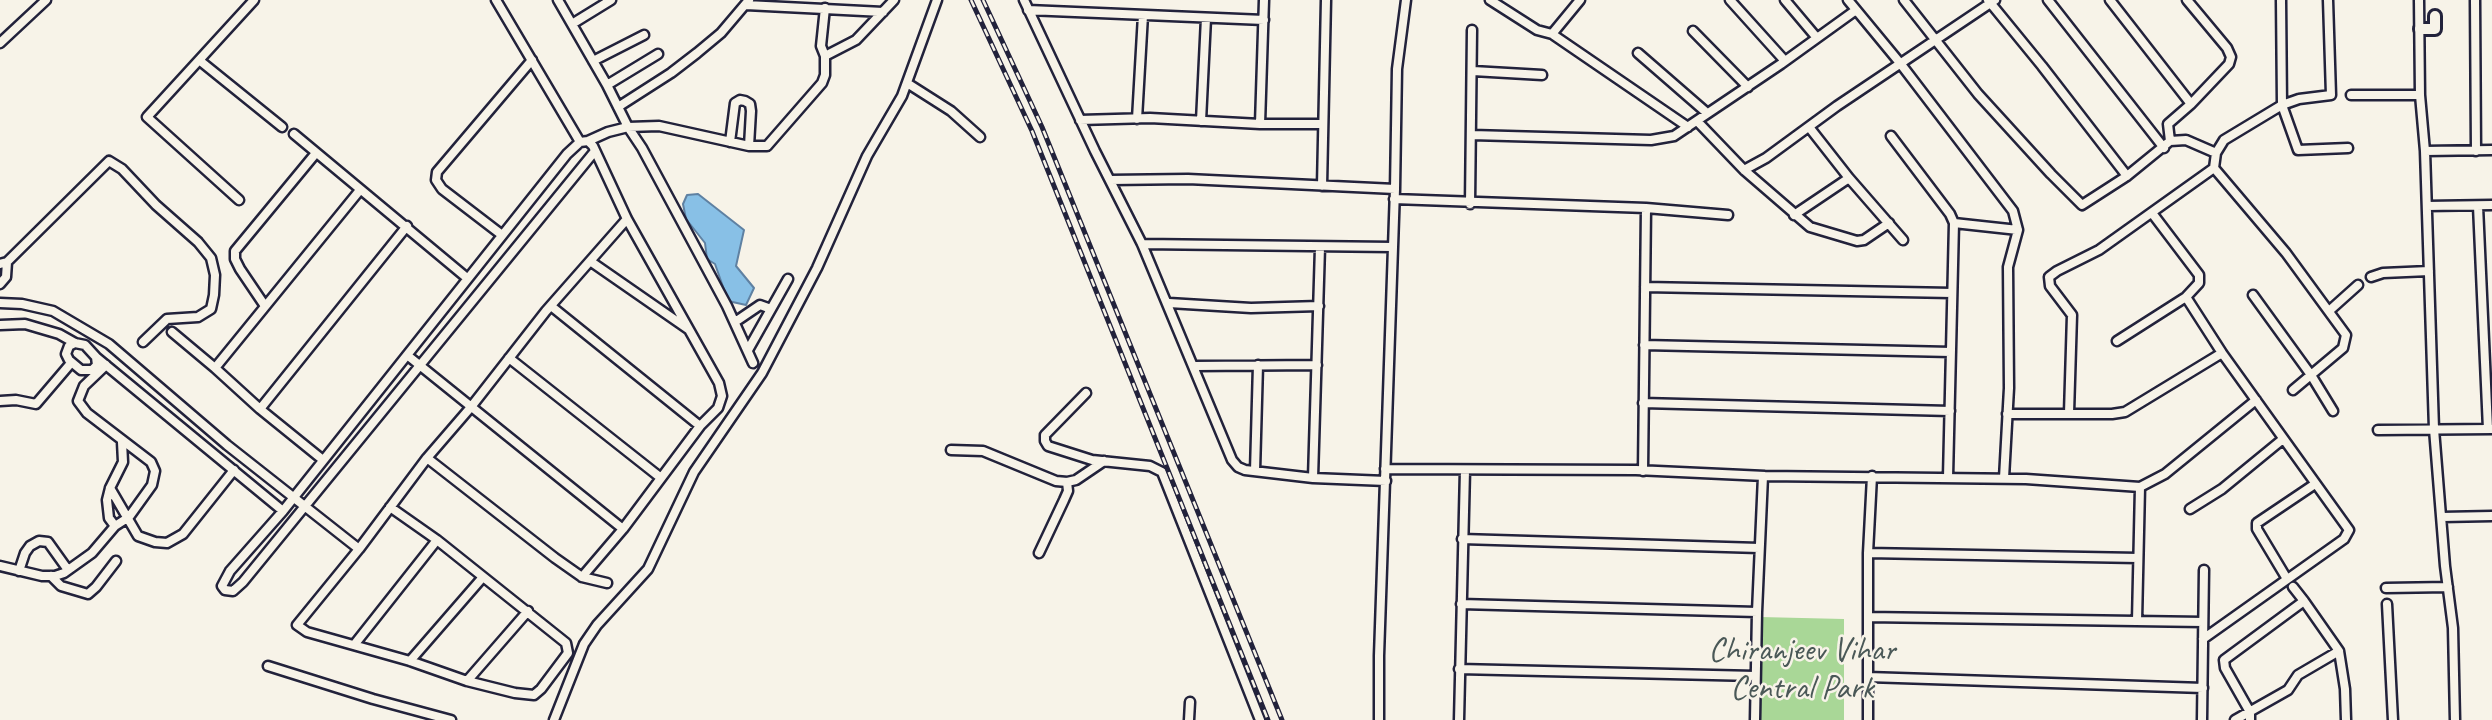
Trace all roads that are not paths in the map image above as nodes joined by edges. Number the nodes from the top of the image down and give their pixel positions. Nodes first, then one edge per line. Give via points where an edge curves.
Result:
1 (46, 0) edge
2 (254, 0) edge
3 (496, 0) edge
4 (558, 0) edge
5 (611, 0) edge
6 (894, 0) edge
7 (937, 0) edge
8 (1024, 0) edge
9 (1265, 0) edge
10 (1326, 0) edge
11 (1406, 0) edge
12 (1490, 0) edge
13 (1580, 0) edge
14 (1730, 0) edge
15 (1785, 0) edge
16 (1848, 0) edge
17 (1905, 0) edge
18 (2048, 0) edge
19 (2110, 0) edge
20 (2187, 0) edge
21 (2281, 0) edge
22 (2328, 0) edge
23 (2419, 0) edge
24 (2474, 0) edge
25 (1991, 1) edge
26 (747, 2) edge
27 (825, 8) junction
28 (1028, 10) junction
29 (1856, 10) junction
30 (883, 12) junction
31 (1143, 15) junction
32 (2435, 16) dead end
33 (1206, 18) junction
34 (1264, 20) junction
35 (572, 24) junction
36 (2420, 29) junction
37 (1472, 30) dead end
38 (1693, 31) dead end
39 (1552, 34) junction
40 (644, 35) dead end
41 (1817, 38) junction
42 (1936, 39) junction
43 (0, 43) edge
44 (1638, 53) dead end
45 (658, 54) dead end
46 (825, 56) junction
47 (199, 60) junction
48 (532, 60) junction
49 (593, 61) junction
50 (1785, 61) junction
51 (1900, 63) junction
52 (1473, 71) junction
53 (1542, 75) dead end
54 (907, 83) junction
55 (607, 85) junction
56 (1748, 87) junction
57 (2420, 95) junction
58 (2351, 96) dead end
59 (2191, 104) junction
60 (2282, 105) junction
61 (618, 107) junction
62 (1707, 113) junction
63 (1137, 119) junction
64 (1080, 120) junction
65 (1201, 121) junction
66 (1697, 121) junction
67 (1260, 124) junction
68 (1323, 124) junction
69 (282, 127) dead end
70 (628, 127) junction
71 (1688, 127) junction
72 (1809, 127) junction
73 (295, 134) dead end
74 (1472, 135) junction
75 (1891, 136) dead end
76 (980, 137) dead end
77 (584, 141) junction
78 (730, 142) junction
79 (2167, 144) junction
80 (749, 146) junction
81 (2348, 148) dead end
82 (2492, 150) edge
83 (595, 151) junction
84 (2425, 151) junction
85 (2476, 151) junction
86 (316, 153) junction
87 (2216, 153) junction
88 (2214, 168) junction
89 (1744, 170) junction
90 (2127, 176) junction
91 (1849, 178) junction
92 (1110, 180) junction
93 (1322, 186) junction
94 (1395, 189) junction
95 (360, 190) junction
96 (239, 200) dead end
97 (1394, 200) junction
98 (1470, 204) junction
99 (2492, 205) edge
100 (2427, 206) junction
101 (2478, 206) junction
102 (1646, 208) junction
103 (2152, 213) junction
104 (1728, 215) dead end
105 (1794, 215) junction
106 (627, 219) junction
107 (1889, 223) junction
108 (1954, 223) junction
109 (407, 226) junction
110 (2018, 230) junction
111 (502, 235) junction
112 (1903, 240) dead end
113 (1142, 244) junction
114 (1320, 247) junction
115 (1392, 247) junction
116 (590, 261) junction
117 (3, 263) edge
118 (2429, 271) junction
119 (2371, 277) dead end
120 (467, 278) junction
121 (788, 279) dead end
122 (0, 284) edge
123 (2358, 285) dead end
124 (1645, 288) junction
125 (1952, 293) junction
126 (2253, 295) dead end
127 (2186, 297) junction
128 (0, 303) edge
129 (1168, 303) junction
130 (265, 306) junction
131 (551, 306) junction
132 (1319, 306) junction
133 (771, 309) junction
134 (2329, 312) junction
135 (2487, 319) edge
136 (735, 322) junction
137 (0, 325) edge
138 (690, 331) junction
139 (172, 332) dead end
140 (2117, 341) dead end
141 (143, 342) dead end
142 (75, 343) junction
143 (1644, 345) junction
144 (748, 350) junction
145 (1951, 352) junction
146 (2222, 353) junction
147 (407, 355) junction
148 (96, 357) junction
149 (509, 358) junction
150 (71, 363) junction
151 (753, 363) dead end
152 (106, 365) junction
153 (419, 365) junction
154 (1258, 365) junction
155 (1317, 365) junction
156 (1195, 366) junction
157 (215, 368) junction
158 (2311, 375) junction
159 (2489, 375) edge
160 (2293, 390) dead end
161 (1086, 393) dead end
162 (2256, 400) junction
163 (0, 401) edge
164 (1643, 403) junction
165 (471, 407) junction
166 (260, 409) junction
167 (1950, 411) junction
168 (2333, 411) dead end
169 (2069, 413) junction
170 (2007, 414) junction
171 (700, 426) junction
172 (2434, 429) junction
173 (2490, 429) edge
174 (2378, 430) dead end
175 (2283, 439) junction
176 (122, 442) junction
177 (951, 450) dead end
178 (427, 458) junction
179 (323, 460) junction
180 (1104, 461) junction
181 (1385, 469) junction
182 (234, 470) junction
183 (1465, 470) junction
184 (1255, 471) junction
185 (1643, 471) junction
186 (1763, 476) junction
187 (1872, 476) junction
188 (1948, 477) junction
189 (661, 478) junction
190 (1313, 478) junction
191 (2004, 478) junction
192 (1386, 481) junction
193 (1067, 482) junction
194 (2315, 484) junction
195 (2140, 487) junction
196 (110, 488) junction
197 (294, 497) junction
198 (304, 506) junction
199 (390, 507) junction
200 (2190, 509) dead end
201 (283, 511) junction
202 (2492, 516) edge
203 (129, 517) junction
204 (2442, 517) junction
205 (115, 526) junction
206 (623, 529) junction
207 (1462, 539) junction
208 (437, 540) junction
209 (1759, 548) junction
210 (359, 549) junction
211 (1039, 553) dead end
212 (1868, 553) junction
213 (2137, 558) junction
214 (116, 561) dead end
215 (0, 566) edge
216 (68, 570) junction
217 (2204, 570) dead end
218 (19, 571) junction
219 (51, 576) junction
220 (582, 576) junction
221 (483, 577) junction
222 (2287, 579) junction
223 (607, 583) dead end
224 (2293, 587) dead end
225 (2448, 587) junction
226 (2386, 588) dead end
227 (2304, 601) junction
228 (1461, 604) junction
229 (2387, 604) dead end
230 (528, 611) junction
231 (1756, 612) junction
232 (1868, 617) junction
233 (2137, 621) junction
234 (2203, 622) junction
235 (2203, 639) junction
236 (354, 645) junction
237 (2339, 651) junction
238 (410, 661) junction
239 (268, 666) dead end
240 (1459, 669) junction
241 (1755, 676) junction
242 (1868, 677) junction
243 (467, 681) junction
244 (2203, 688) junction
245 (1190, 702) dead end
246 (2250, 716) edge
247 (451, 720) edge
248 (554, 720) edge
249 (1189, 720) edge
250 (1260, 720) edge
251 (1379, 720) edge
252 (1458, 720) edge
253 (1755, 720) edge
254 (1867, 720) edge
255 (2202, 720) edge
256 (2235, 720) edge
257 (2346, 720) edge
258 (2393, 720) edge
259 (2455, 720) edge

1 - 43 street
2 - 47 street
3 - 48 street
4 - 35 street
5 - 35 street
6 - 30 street
7 - 54 street
8 - 28 street
9 - 34 street
10 - 68 street
11 - 94 street via 1397,69
12 - 39 street via 1537,30
13 - 39 street
14 - 50 street
15 - 41 street
16 - 29 street
17 - 42 street
18 - 79 street
19 - 59 street
20 - 59 street via 2231,57
21 - 60 street
22 - 60 street via 2331,94
23 - 36 street
24 - 85 street
25 - 42 street
25 - 90 street
26 - 27 street
26 - 61 street via 721,33
27 - 30 street
27 - 46 street via 821,47
28 - 31 street
28 - 64 street
29 - 41 street
29 - 51 street
30 - 46 street via 856,40
31 - 33 street
31 - 63 street
32 - 36 street via 2435,29
33 - 34 street
33 - 65 street
34 - 67 street
35 - 49 street
36 - 57 street
37 - 52 street
38 - 56 street
39 - 71 street
40 - 49 street
41 - 50 street
42 - 51 street
42 - 90 street via 1978,94 2082,205
44 - 62 street
45 - 55 street
46 - 80 street via 822,83 767,146
47 - 69 street
47 - 96 street via 147,117
48 - 77 street
48 - 111 street via 437,172 442,189
49 - 55 street
50 - 56 street
51 - 72 street
51 - 110 street via 2013,211
52 - 53 street
52 - 74 street
54 - 76 street via 951,111
54 - 248 street via 762,373 694,472 648,569 584,644
55 - 61 street
56 - 62 street
57 - 58 street
57 - 84 street
59 - 79 street via 2168,124
60 - 81 street via 2298,150
60 - 87 street via 2224,140
61 - 70 street
62 - 66 street
63 - 64 street
63 - 65 street
64 - 92 street
65 - 67 street
66 - 71 street
66 - 89 street
67 - 68 street
68 - 93 street
70 - 77 street
70 - 78 street via 659,126
70 - 136 street
71 - 74 street via 1651,141
72 - 89 street
72 - 91 street
73 - 86 street
74 - 98 street
75 - 108 street
77 - 83 street
77 - 111 street
78 - 80 street
78 - 80 street via 735,103 746,101 751,111
79 - 87 street via 2186,140
79 - 90 street
82 - 85 street
83 - 106 street
83 - 153 street
84 - 85 street
84 - 100 street
86 - 95 street
86 - 130 street via 235,251 240,269
87 - 88 street
88 - 103 street
88 - 134 street
89 - 105 street
91 - 105 street
91 - 107 street
92 - 93 street
92 - 113 street
93 - 94 street
94 - 97 street
95 - 109 street
95 - 130 street
97 - 98 street
97 - 115 street
98 - 102 street
99 - 101 street
100 - 101 street
100 - 118 street
101 - 135 street
102 - 104 street
102 - 124 street
103 - 127 street via 2199,275 2199,283
103 - 169 street via 2049,277 2050,286 2072,315
105 - 107 street via 1820,231 1857,241
106 - 116 street
106 - 138 street
107 - 112 street
108 - 110 street
108 - 125 street
109 - 120 street
109 - 166 street
110 - 170 street via 2008,267
111 - 120 street
113 - 114 street
113 - 129 street
114 - 115 street
114 - 132 street
115 - 181 street
116 - 131 street
116 - 138 street
117 - 122 street via 6,277
117 - 141 street via 109,161 198,242 211,258 215,275 211,309 198,317 167,319
118 - 119 street
118 - 172 street
120 - 147 street
121 - 133 street
123 - 134 street
124 - 125 street
124 - 143 street
125 - 145 street
126 - 158 street
127 - 140 street
127 - 146 street
128 - 197 street via 53,311 109,344
129 - 132 street
129 - 156 street
130 - 157 street
131 - 149 street
131 - 171 street
132 - 155 street
133 - 136 street via 760,305
133 - 144 street
134 - 158 street via 2347,340
135 - 159 street
136 - 144 street
137 - 142 street via 25,324
138 - 171 street via 722,396 718,408
139 - 157 street
142 - 148 street via 85,345
142 - 150 street via 66,354
143 - 145 street
143 - 164 street
144 - 151 street
145 - 167 street
146 - 162 street
146 - 169 street via 2125,412
147 - 153 street
147 - 179 street
148 - 150 street via 92,370
148 - 152 street
149 - 165 street
149 - 189 street
150 - 163 street via 36,404
152 - 176 street via 84,386 78,401
152 - 182 street
153 - 165 street
153 - 198 street
154 - 155 street
154 - 156 street
154 - 184 street
155 - 190 street
156 - 184 street via 1233,460 1238,467
157 - 166 street
158 - 160 street
158 - 168 street
159 - 173 street
161 - 180 street via 1045,435 1045,441 1048,446
162 - 175 street
162 - 195 street via 2165,474
164 - 167 street
164 - 185 street
165 - 178 street
165 - 206 street
166 - 179 street
167 - 188 street
169 - 170 street
170 - 191 street
171 - 189 street
172 - 173 street
172 - 174 street
172 - 204 street
175 - 194 street
175 - 200 street
176 - 196 street via 123,462
176 - 203 street via 155,471 152,485
177 - 193 street via 990,453
178 - 199 street
178 - 220 street
179 - 197 street
180 - 193 street
180 - 250 street via 1150,466 1162,472
181 - 183 street
181 - 192 street
182 - 201 street
182 - 203 street via 183,534 167,543 138,536
183 - 185 street
183 - 207 street
184 - 190 street
185 - 186 street
186 - 187 street
186 - 209 street
187 - 188 street
187 - 212 street
188 - 191 street
189 - 206 street
190 - 192 street
191 - 195 street
192 - 251 street
193 - 211 street via 1065,500
194 - 222 street via 2257,523
194 - 222 street via 2349,530 2344,539
195 - 213 street
196 - 203 street
196 - 205 street via 109,518
197 - 198 street
197 - 201 street
198 - 201 street via 243,582 233,591 225,590 223,580
198 - 210 street
199 - 208 street
199 - 210 street
202 - 204 street
203 - 205 street
204 - 225 street
205 - 216 street via 92,553
206 - 220 street
207 - 209 street
207 - 228 street
208 - 221 street
208 - 236 street
209 - 231 street
210 - 236 street via 297,625
212 - 213 street
212 - 232 street
213 - 233 street
214 - 219 street via 89,594 61,586
215 - 218 street
216 - 218 street via 48,542 39,541 25,553
216 - 219 street
217 - 234 street
218 - 219 street
220 - 223 street
221 - 230 street
221 - 238 street
222 - 235 street
224 - 227 street
225 - 226 street
225 - 259 street
227 - 237 street
227 - 246 street via 2224,660
228 - 231 street
228 - 240 street
229 - 258 street
230 - 243 street
230 - 243 street via 568,649 541,690 528,696
231 - 241 street
232 - 233 street
232 - 242 street
233 - 234 street
234 - 235 street
235 - 244 street
236 - 238 street
237 - 246 street via 2298,675 2288,690
237 - 257 street
238 - 243 street
239 - 247 street
240 - 241 street
240 - 252 street
241 - 253 street
242 - 244 street
242 - 254 street
244 - 255 street
245 - 249 street
246 - 256 street

